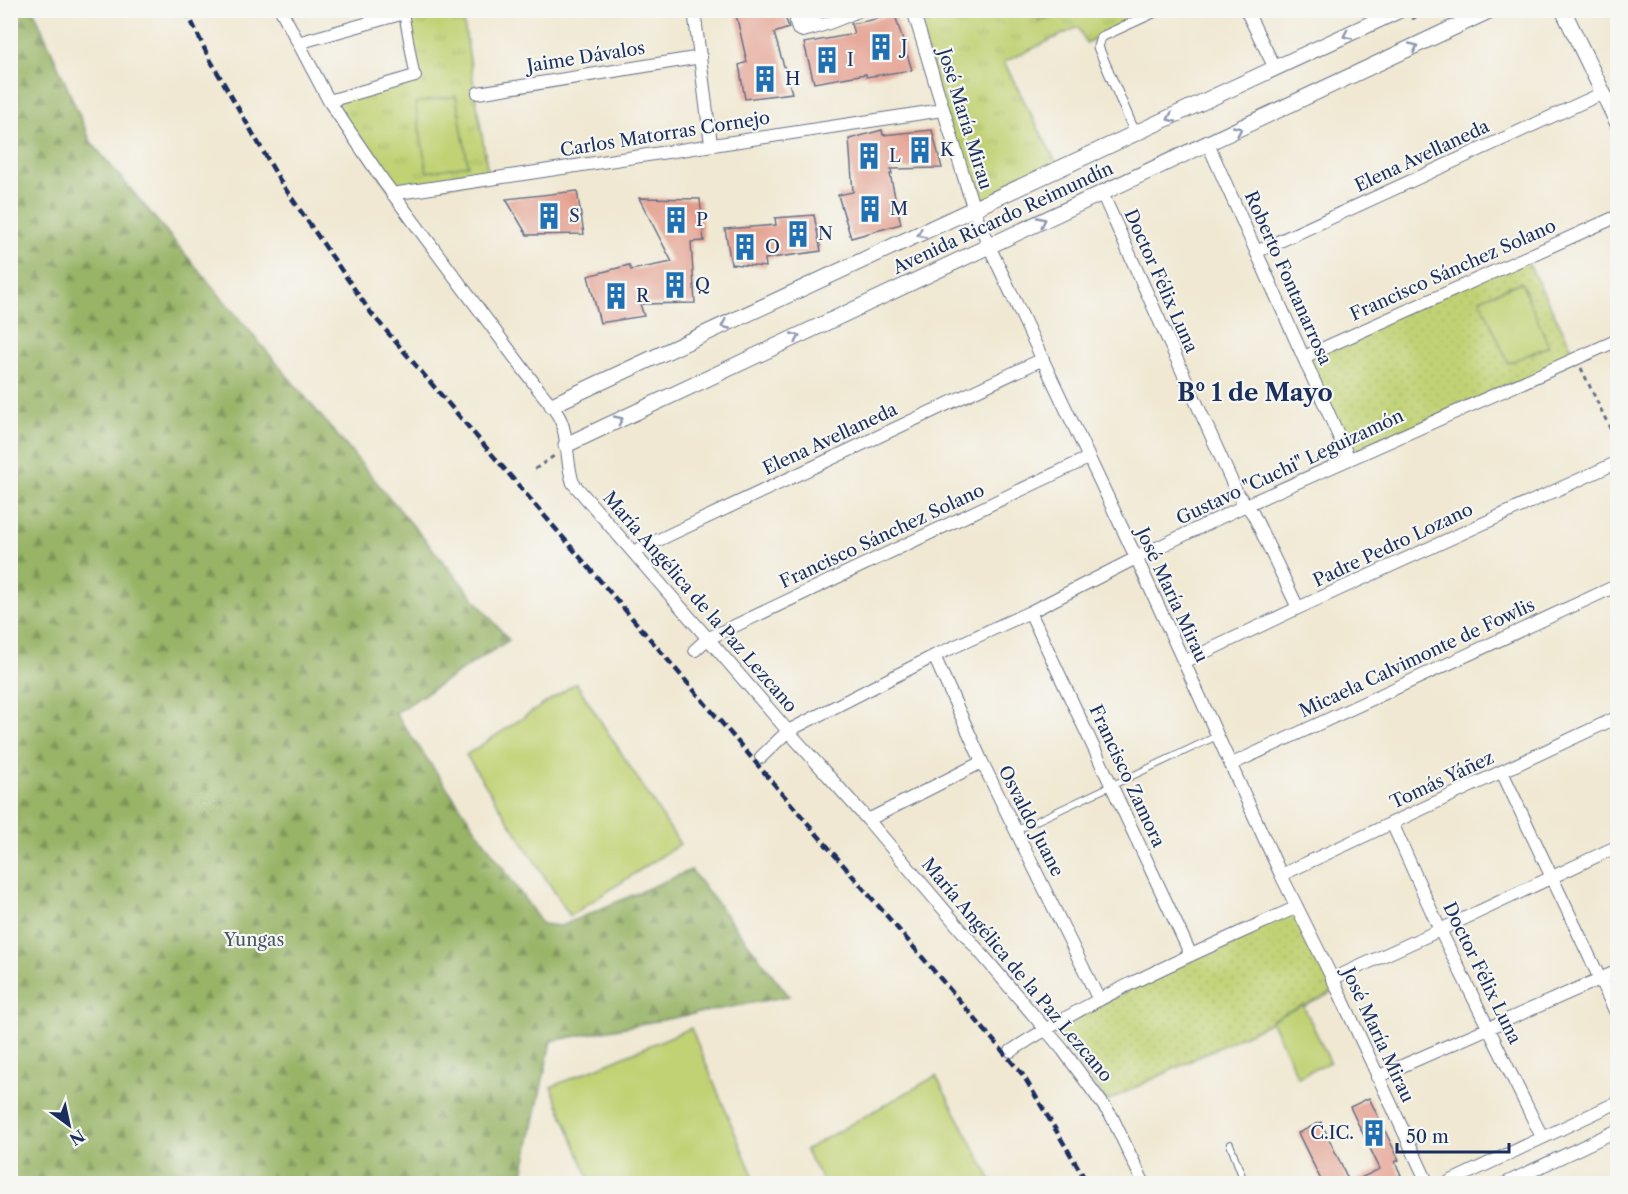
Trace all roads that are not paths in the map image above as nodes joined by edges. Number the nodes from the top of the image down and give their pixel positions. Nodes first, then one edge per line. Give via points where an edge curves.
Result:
1 (281, 10) edge
2 (694, 10) edge
3 (860, 10) edge
4 (913, 10) edge
5 (1160, 10) edge
6 (1246, 10) edge
7 (1400, 10) edge
8 (1491, 10) edge
9 (1563, 10) edge
10 (404, 12) edge
11 (823, 25) dead end
12 (298, 43) junction
13 (700, 57) junction
14 (1275, 69) junction
15 (415, 76) joint
16 (478, 93) dead end
17 (1602, 93) junction
18 (329, 101) junction
19 (942, 110) junction
20 (1617, 124) edge
21 (1136, 135) junction
22 (711, 144) junction
23 (1208, 144) junction
24 (392, 194) junction
25 (1102, 194) junction
26 (974, 210) junction
27 (1617, 216) edge
28 (989, 246) junction
29 (1256, 252) junction
30 (1617, 340) edge
31 (1304, 357) junction
32 (1043, 358) junction
33 (552, 405) junction
34 (566, 445) junction
35 (1088, 458) junction
36 (1349, 459) junction
37 (1617, 462) edge
38 (1246, 505) junction
39 (633, 552) junction
40 (1136, 558) junction
41 (1617, 585) edge
42 (1298, 608) junction
43 (1030, 612) junction
44 (707, 639) junction
45 (695, 650) dead end
46 (934, 657) junction
47 (1184, 662) junction
48 (1617, 717) edge
49 (788, 731) junction
50 (1218, 736) junction
51 (761, 757) dead end
52 (982, 762) junction
53 (1232, 764) junction
54 (1502, 772) junction
55 (1112, 786) junction
56 (868, 820) junction
57 (1392, 823) junction
58 (1017, 830) junction
59 (1617, 846) edge
60 (1281, 875) junction
61 (1551, 878) junction
62 (1297, 907) junction
63 (1440, 930) junction
64 (1191, 955) junction
65 (1617, 971) edge
66 (1332, 979) junction
67 (1599, 979) junction
68 (1099, 1000) junction
69 (1617, 1017) edge
70 (1045, 1029) junction
71 (1488, 1029) junction
72 (1011, 1051) dead end
73 (1377, 1077) junction
74 (1617, 1102) edge
75 (1617, 1130) edge
76 (1542, 1137) junction
77 (1230, 1144) dead end
78 (1144, 1184) edge
79 (1245, 1184) edge
80 (1428, 1184) edge
81 (1445, 1184) edge
82 (1504, 1184) edge

1 - 12 street, María Angélica de la Paz Lezcano
2 - 13 street
3 - 11 street
4 - 19 street, José María Mirau
5 - 21 street via 1101,37 1098,47
6 - 14 street
7 -> 14 street, Avenida Ricardo Reimundín
23 -> 8 street, Avenida Ricardo Reimundín
9 - 17 street
10 - 12 street
10 - 15 street
12 - 18 street, María Angélica de la Paz Lezcano
13 - 16 street, Jaime Dávalos
13 - 22 street
14 -> 21 street, Avenida Ricardo Reimundín
15 - 18 street
17 - 20 street
17 - 29 street, Elena Avellaneda
18 - 24 street, María Angélica de la Paz Lezcano
19 - 22 street, Carlos Matorras Cornejo
19 - 26 street, José María Mirau
21 - 26 street, Avenida Ricardo Reimundín
22 - 24 street, Carlos Matorras Cornejo
23 - 25 street, Avenida Ricardo Reimundín
23 - 29 street, Roberto Fontanarrosa
24 - 33 street, María Angélica de la Paz Lezcano
28 -> 25 street, Avenida Ricardo Reimundín
25 - 38 street, Doctor Félix Luna via 1237,493
26 - 28 street, José María Mirau
26 -> 33 street, Avenida Ricardo Reimundín
27 - 31 street, Francisco Sánchez Solano
28 - 32 street, José María Mirau
34 -> 28 street, Avenida Ricardo Reimundín
29 - 31 street, Roberto Fontanarrosa
30 - 36 street, Gustavo "Cuchi" Leguizamón
31 - 36 street, Roberto Fontanarrosa
32 - 35 street, José María Mirau
32 - 39 street, Elena Avellaneda
33 - 34 street, María Angélica de la Paz Lezcano via 561,421
34 - 39 street, María Angélica de la Paz Lezcano via 573,483
35 - 40 street, José María Mirau
35 - 44 street, Francisco Sánchez Solano
36 - 38 street, Gustavo "Cuchi" Leguizamón
37 - 42 street, Padre Pedro Lozano
38 - 40 street, Gustavo "Cuchi" Leguizamón
38 - 42 street, Doctor Félix Luna
39 - 44 street, María Angélica de la Paz Lezcano
40 - 43 street, Gustavo "Cuchi" Leguizamón
40 - 47 street, José María Mirau
41 - 53 street, Micaela Calvimonte de Fowlis
42 - 47 street, Padre Pedro Lozano
43 - 46 street, Gustavo "Cuchi" Leguizamón
43 - 55 street, Francisco Zamora
44 - 45 street, Francisco Sánchez Solano
44 - 49 street, María Angélica de la Paz Lezcano
46 - 49 street, Gustavo "Cuchi" Leguizamón
46 - 52 street, Osvaldo Juane
47 - 50 street, José María Mirau
48 - 54 street, Tomás Yáñez
49 - 51 street, Gustavo "Cuchi" Leguizamón
49 - 56 street, María Angélica de la Paz Lezcano
50 - 53 street, José María Mirau
50 - 55 lane
52 - 56 street
52 - 58 street, Osvaldo Juane
53 - 60 street, José María Mirau
54 - 57 street, Tomás Yáñez
54 - 61 street
55 - 58 lane
55 - 64 street, Francisco Zamora
56 - 70 street, María Angélica de la Paz Lezcano
57 - 60 street, Tomás Yáñez
57 - 63 street, Doctor Félix Luna
58 - 68 street, Osvaldo Juane
59 - 61 street
60 - 62 street, José María Mirau
61 - 63 street
61 - 67 street
62 - 64 street
62 - 66 street, José María Mirau
63 - 66 street
63 - 71 street, Doctor Félix Luna
64 - 68 street
65 - 67 street
66 - 73 street, José María Mirau
67 - 69 street
67 - 71 street
68 - 70 street
70 - 72 street
70 - 78 street, María Angélica de la Paz Lezcano via 1104,1105
71 - 73 street
71 - 76 street, Doctor Félix Luna
73 - 80 street, José María Mirau
74 - 76 street
75 - 82 street
76 - 81 street
77 - 79 lane

